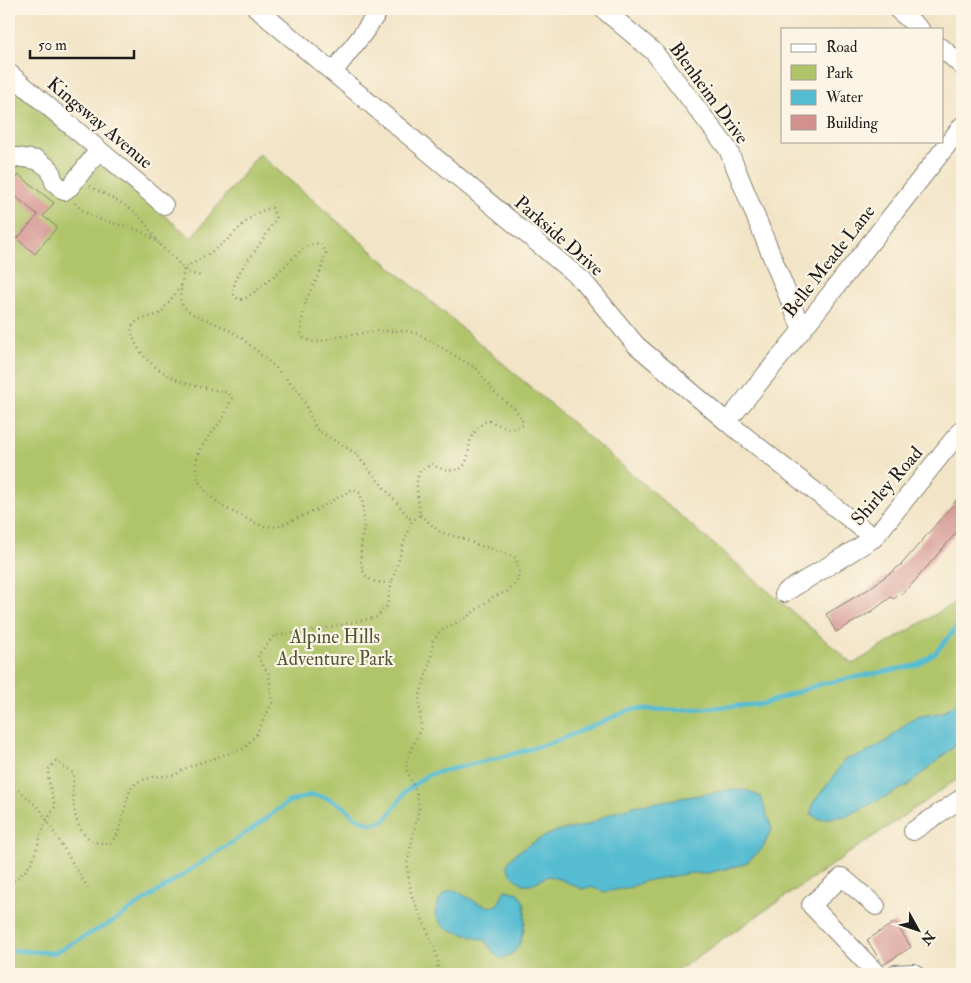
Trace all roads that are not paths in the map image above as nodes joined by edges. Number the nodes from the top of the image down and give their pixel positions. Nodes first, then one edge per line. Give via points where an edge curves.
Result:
1 (257, 9) edge
2 (380, 9) edge
3 (603, 9) edge
4 (897, 9) edge
5 (919, 28) edge
6 (944, 50) edge
7 (962, 66) edge
8 (333, 72) junction
9 (9, 73) edge
10 (962, 126) edge
11 (99, 150) junction
12 (9, 162) edge
13 (164, 205) dead end
14 (802, 330) junction
15 (727, 422) junction
16 (962, 429) edge
17 (874, 538) junction
18 (784, 593) dead end
19 (962, 798) edge
20 (913, 832) dead end
21 (876, 906) dead end
22 (914, 973) dead end
23 (877, 974) edge
24 (895, 974) edge

1 - 8 street, Parkside Drive
2 - 8 street
3 - 14 street, Blenheim Drive via 654,52 728,149
4 - 5 street
6 - 7 street
8 - 15 street, Parkside Drive via 583,281 636,345
9 - 11 street, Kingsway Avenue
10 - 14 street, Belle Meade Lane
11 - 12 street via 70,187 64,190 54,182 50,169 37,160 16,157
11 - 13 street, Kingsway Avenue
14 - 15 street, Belle Meade Lane
15 - 17 street, Parkside Drive
16 - 17 street, Shirley Road
17 - 18 street, Shirley Road
19 - 20 street
21 - 23 street via 842,878 811,904
22 - 24 street

